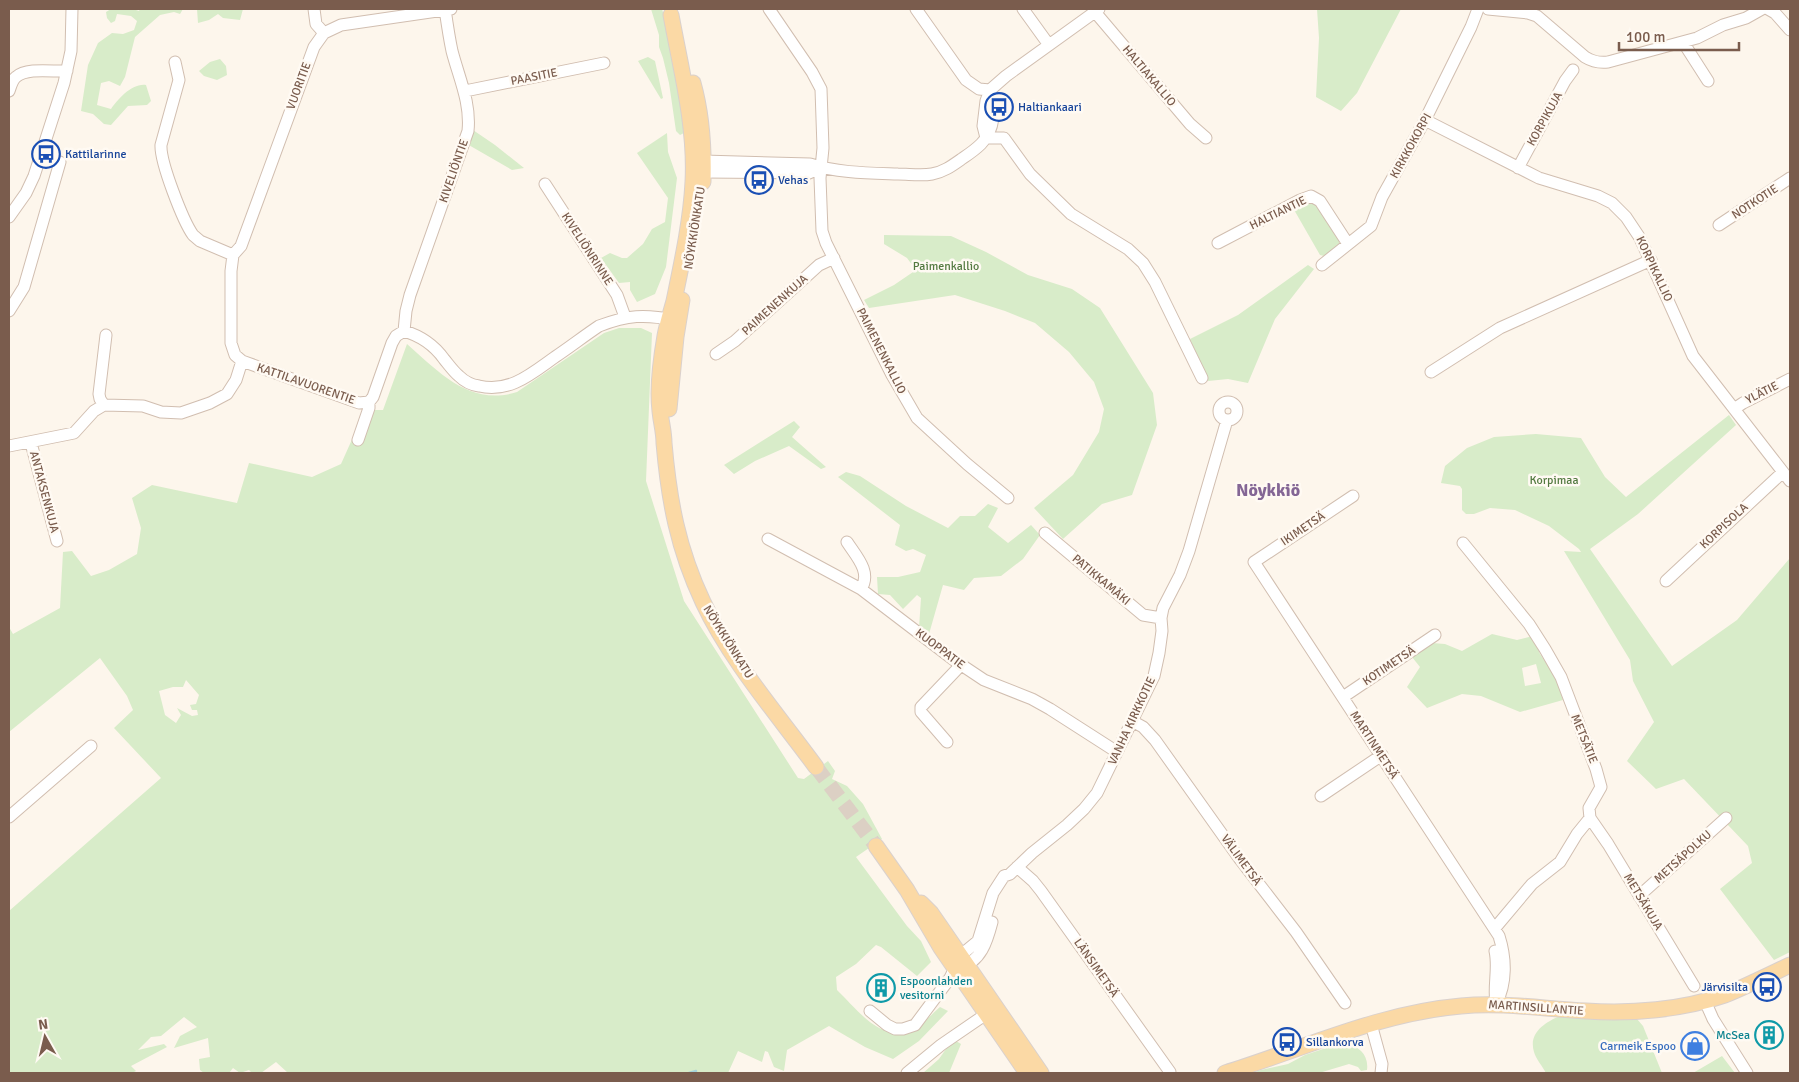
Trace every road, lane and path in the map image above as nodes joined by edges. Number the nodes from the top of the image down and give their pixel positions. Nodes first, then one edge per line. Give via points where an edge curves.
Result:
1 (72, 9) edge
2 (314, 9) edge
3 (447, 9) edge
4 (769, 9) edge
5 (916, 9) edge
6 (1023, 9) edge
7 (1478, 9) edge
8 (1488, 9) edge
9 (1762, 9) edge
10 (1768, 9) edge
11 (1097, 10) edge
12 (670, 12) edge
13 (1790, 30) edge
14 (324, 33) junction
15 (1683, 42) junction
16 (1049, 45) junction
17 (175, 62) dead end
18 (604, 63) dead end
19 (1573, 70) dead end
20 (67, 71) junction
21 (1708, 80) dead end
22 (990, 90) junction
23 (9, 91) edge
24 (465, 91) junction
25 (1426, 120) junction
26 (986, 138) junction
27 (1206, 138) dead end
28 (60, 162) dead end
29 (700, 166) junction
30 (820, 168) junction
31 (1518, 168) junction
32 (1790, 178) edge
33 (545, 184) dead end
34 (9, 217) edge
35 (1719, 225) dead end
36 (1218, 243) dead end
37 (1348, 244) junction
38 (232, 255) junction
39 (834, 258) junction
40 (1651, 260) junction
41 (1322, 265) dead end
42 (9, 311) edge
43 (625, 317) junction
44 (674, 320) junction
45 (404, 331) junction
46 (106, 335) dead end
47 (716, 354) dead end
48 (242, 361) junction
49 (1431, 372) dead end
50 (1202, 378) dead end
51 (1790, 379) edge
52 (368, 402) junction
53 (104, 404) junction
54 (1734, 409) junction
55 (1227, 420) dead end
56 (358, 440) dead end
57 (31, 442) junction
58 (9, 446) edge
59 (1787, 476) edge
60 (1352, 496) dead end
61 (1008, 498) dead end
62 (1045, 533) dead end
63 (768, 539) dead end
64 (57, 541) dead end
65 (847, 542) dead end
66 (1464, 543) dead end
67 (1254, 562) joint
68 (1666, 581) dead end
69 (862, 590) junction
70 (1161, 618) junction
71 (1435, 635) dead end
72 (961, 665) junction
73 (1343, 697) junction
74 (1132, 721) junction
75 (947, 742) dead end
76 (91, 746) dead end
77 (1117, 752) junction
78 (1382, 756) junction
79 (816, 767) tunnel mouth
80 (1322, 796) dead end
81 (9, 817) edge
82 (1590, 818) junction
83 (1726, 818) dead end
84 (876, 846) tunnel mouth
85 (1014, 871) junction
86 (1639, 896) junction
87 (1494, 928) junction
88 (961, 963) junction
89 (1790, 965) edge
90 (1694, 986) dead end
91 (1705, 1000) junction
92 (1345, 1003) dead end
93 (1496, 1004) junction
94 (870, 1011) dead end
95 (991, 1011) junction
96 (1371, 1024) junction
97 (1252, 1065) junction
98 (1170, 1072) edge
99 (907, 1073) edge
100 (1027, 1073) edge
101 (1041, 1073) edge
102 (1225, 1073) edge
103 (1236, 1073) edge
104 (1380, 1073) edge
105 (1746, 1073) edge

1 - 20 street
2 - 14 street via 316,24
3 - 14 street via 341,25
3 - 24 street, KIVELIÖNTIE via 453,52
4 - 30 street, PAIMENENKALLIO via 821,89 823,140
5 - 22 street via 966,80 979,89
6 - 16 street
7 - 25 street, KIRKKOKORPI
8 - 15 street via 1537,16 1592,61 1600,62
9 - 15 street
10 - 13 street
11 - 16 street
11 - 27 street, HALTIAKALLIO via 1190,124
12 - 29 main road, NÖYKKIÖNKATU
14 - 38 street, VUORITIE via 314,47 243,239
15 - 21 street
16 - 22 street
17 - 38 street via 179,80 161,145 162,159 193,235
18 - 24 street, PAASITIE
19 - 31 street, KORPIKUJA
20 - 23 street via 28,72 13,81
20 - 34 street via 34,176
22 - 26 street via 994,101 992,127
24 - 45 street, KIVELIÖNTIE via 470,120 468,131 410,295
25 - 31 street, KORPIKALLIO
25 - 37 street, KIRKKOKORPI via 1382,197 1371,226
26 - 30 street via 948,169 931,174 859,173
26 - 50 street via 1004,138 1030,174 1071,214 1128,249 1143,263
28 - 42 street via 24,287
29 - 30 street via 810,164
29 - 44 main road, NÖYKKIÖNKATU via 696,230
30 - 39 street, PAIMENENKALLIO via 822,231
31 - 40 street, KORPIKALLIO via 1612,203 1626,217
32 - 35 street, NOTKOTIE
33 - 43 street, KIVELIÖNRINNE via 617,295
36 - 37 street, HALTIANTIE via 1311,196 1320,201
37 - 41 street, KIRKKOKORPI
38 - 48 street, KATTILAVUORENTIE via 231,343
39 - 47 street, PAIMENENKUJA via 819,265 735,341
39 - 61 street, PAIMENENKALLIO via 917,418
40 - 49 street via 1500,328
40 - 54 street, KORPIKALLIO via 1694,356
43 - 44 street
43 - 45 street via 599,326 521,381 498,388 472,385 462,379 429,342
44 - 79 main road, NÖYKKIÖNKATU via 665,335 659,410 677,533 703,602 736,658
45 - 52 street, KATTILAVUORENTIE via 392,343 377,389
46 - 53 street via 99,394
48 - 52 street, KATTILAVUORENTIE via 360,403
48 - 53 street via 227,394 181,413
51 - 54 street, YLÄTIE
52 - 56 street via 370,408
53 - 57 street via 94,410 74,433
54 - 59 street, KORPIKALLIO
55 - 70 street, VANHA KIRKKOTIE via 1189,551
57 - 58 street
57 - 64 street, ANTAKSENKUJA
59 - 68 street, KORPISOLA
60 - 67 street, IKIMETSÄ
62 - 70 street, PATIKKAMÄKI via 1143,615
63 - 69 street, KUOPPATIE
65 - 69 street via 864,569
66 - 82 street, METSÄTIE via 1529,624 1561,678 1601,788 1590,808
67 - 73 street, MARTINMETSÄ
69 - 72 street, KUOPPATIE
70 - 74 street, VANHA KIRKKOTIE via 1156,667
71 - 73 street, KOTIMETSÄ
72 - 75 street via 921,707 921,712
72 - 77 street, KUOPPATIE via 984,680 1050,709
73 - 78 street, MARTINMETSÄ
74 - 77 street, VANHA KIRKKOTIE
74 - 92 street, VÄLIMETSÄ via 1155,740
76 - 81 street
77 - 85 street, VANHA KIRKKOTIE via 1097,792 1084,809
78 - 80 street
78 - 87 street, MARTINMETSÄ
82 - 86 street, METSÄKUJA
82 - 87 street, METSÄTIE via 1576,834 1560,862 1532,884
83 - 86 street, METSÄPOLKU
84 - 88 main road via 922,918
85 - 88 street, VANHA KIRKKOTIE via 1000,896 984,949
85 - 98 street, LÄNSIMETSÄ via 1033,881 1042,891
86 - 90 street, METSÄKUJA
87 - 93 street, MARTINMETSÄ via 1500,939 1504,963 1502,991
88 - 94 street, VANHA KIRKKOTIE via 915,1025 894,1028
88 - 95 main road
89 - 91 main road, MARTINSILLANTIE
91 - 93 main road, MARTINSILLANTIE via 1684,1005 1588,1012
91 - 105 street
93 - 96 main road, MARTINSILLANTIE via 1435,1009
95 - 99 street
95 - 100 main road
95 - 101 main road
96 - 97 main road, MARTINSILLANTIE
96 - 104 street via 1382,1064
97 - 102 main road, MARTINSILLANTIE
97 - 103 main road, MARTINSILLANTIE

